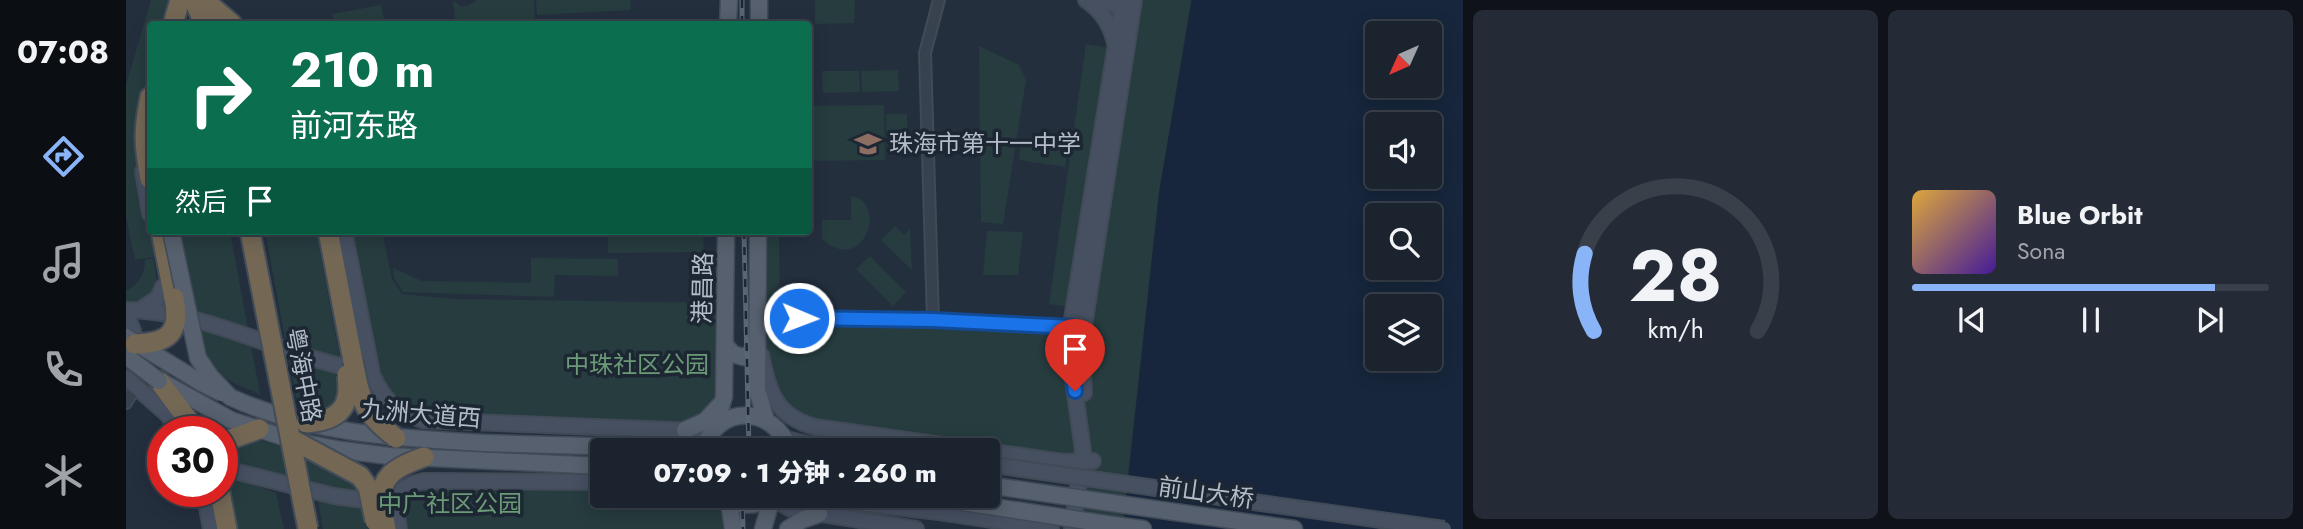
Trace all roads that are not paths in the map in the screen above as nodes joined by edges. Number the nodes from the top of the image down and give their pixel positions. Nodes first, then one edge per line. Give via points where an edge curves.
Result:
1 (182, 0) edge
2 (194, 0) edge
3 (204, 0) edge
4 (729, 0) edge
5 (759, 0) edge
6 (939, 0) edge
7 (1086, 0) edge
8 (1097, 0) edge
9 (1126, 2) edge
10 (174, 21) edge
11 (190, 21) edge
12 (203, 21) edge
13 (230, 21) edge
14 (728, 21) edge
15 (759, 21) edge
16 (1115, 47) junction
17 (147, 110) edge
18 (144, 124) junction
19 (147, 163) edge
20 (147, 196) edge
21 (154, 235) edge
22 (161, 235) edge
23 (172, 235) edge
24 (238, 235) edge
25 (251, 235) edge
26 (321, 235) edge
27 (329, 235) edge
28 (345, 235) edge
29 (726, 235) edge
30 (758, 235) edge
31 (166, 299) junction
32 (131, 311) edge
33 (758, 317) junction
34 (933, 320) junction
35 (1072, 327) junction
36 (757, 341) junction
37 (724, 345) junction
38 (129, 346) edge
39 (349, 361) junction
40 (372, 374) junction
41 (159, 381) junction
42 (131, 382) edge
43 (230, 397) junction
44 (724, 397) junction
45 (126, 403) edge
46 (168, 416) edge
47 (185, 416) edge
48 (766, 420) junction
49 (306, 424) junction
50 (715, 427) junction
51 (259, 429) junction
52 (685, 430) junction
53 (238, 437) edge
54 (396, 438) junction
55 (707, 438) edge
56 (784, 438) edge
57 (889, 438) edge
58 (295, 441) junction
59 (590, 445) edge
60 (1000, 453) edge
61 (424, 457) junction
62 (1088, 461) junction
63 (590, 465) edge
64 (1000, 466) edge
65 (238, 472) edge
66 (590, 482) edge
67 (1000, 487) edge
68 (207, 507) edge
69 (217, 507) edge
70 (223, 507) edge
71 (726, 508) edge
72 (770, 508) edge
73 (790, 508) edge
74 (903, 508) edge
75 (1000, 508) edge
76 (819, 514) junction
77 (386, 522) edge
78 (211, 529) edge
79 (221, 529) edge
80 (227, 529) edge
81 (295, 529) edge
82 (308, 529) edge
83 (733, 529) edge
84 (763, 529) edge
85 (788, 529) edge
86 (916, 529) edge
87 (1051, 529) edge
88 (1072, 529) edge
89 (1082, 529) edge
90 (1143, 529) edge
91 (1294, 529) edge
92 (1444, 529) edge

1 - 10 highway
1 - 11 highway
2 - 12 highway
3 - 13 highway
4 - 14 main road
5 - 15 main road
6 - 34 street via 925,53
7 - 16 main road via 1107,21
8 - 9 main road
9 - 16 main road
9 - 62 main road via 1081,345
16 - 35 main road
17 - 18 highway
18 - 19 highway
18 - 20 main road via 140,144
21 - 31 main road
22 - 31 highway
23 - 43 main road, bridge via 198,358
24 - 81 highway, 粤海中路
25 - 82 highway, 粤海中路, bridge
26 - 39 highway
27 - 39 highway
28 - 40 main road
29 - 37 main road, 港昌路
30 - 33 main road
31 - 32 main road
31 - 32 main road via 158,298
31 - 38 highway, bridge via 177,321 169,335
31 - 40 main road via 210,323
32 - 42 main road via 137,361
33 - 34 street
33 - 36 main road
34 - 35 street
35 - 62 main road via 1071,366
36 - 37 main road via 743,357
36 - 48 main road via 757,390
36 - 57 main road via 772,396 795,421
37 - 44 main road, 港昌路
38 - 41 main road, 九洲大道西, bridge
38 - 43 main road, 九洲大道西, bridge
39 - 49 highway, bridge via 345,406 325,421
39 - 54 highway, bridge via 366,409
40 - 52 main road via 379,391 397,410 423,420
41 - 47 highway
41 - 51 main road, 九洲大道西 via 208,409
42 - 45 street
42 - 46 main road
43 - 49 main road, 九洲大道西, bridge
44 - 50 main road, 港昌路
44 - 52 main road via 712,415
48 - 50 main road via 740,416
48 - 56 main road
49 - 54 main road, 九洲大道西, bridge
50 - 52 main road
50 - 55 main road, 港昌路
51 - 53 highway
51 - 58 main road, 九洲大道西
54 - 59 main road, 九洲大道西, bridge
58 - 61 main road, 九洲大道西, bridge
58 - 77 highway, bridge via 360,476
60 - 62 main road
61 - 63 main road, 九洲大道西
61 - 77 highway, bridge via 386,479 380,495
62 - 88 main road
62 - 89 main road
64 - 92 main road, bridge
65 - 77 main road via 334,496
66 - 77 main road via 424,481 411,484 398,495
67 - 91 main road, 前山大桥, bridge
68 - 78 main road
69 - 79 highway
70 - 80 highway
71 - 83 main road
72 - 84 main road
73 - 76 main road
74 - 87 main road
75 - 90 main road, 前山大桥, bridge
76 - 85 main road
76 - 86 main road

